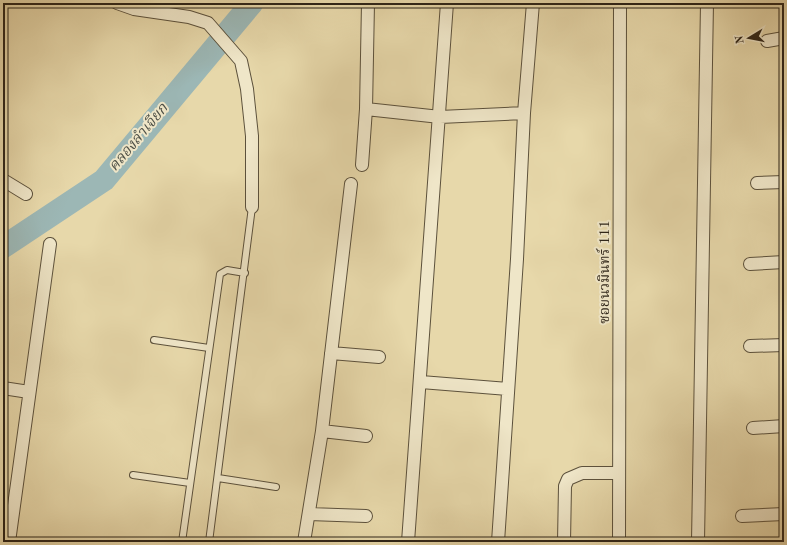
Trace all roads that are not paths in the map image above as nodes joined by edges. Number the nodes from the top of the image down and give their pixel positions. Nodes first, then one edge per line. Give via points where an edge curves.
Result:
1 (117, 3) edge
2 (368, 3) edge
3 (447, 3) edge
4 (533, 3) edge
5 (620, 3) edge
6 (707, 3) edge
7 (136, 6) edge
8 (784, 38) edge
9 (767, 41) dead end
10 (366, 109) junction
11 (524, 113) junction
12 (440, 117) junction
13 (362, 165) dead end
14 (3, 180) edge
15 (784, 182) edge
16 (757, 183) dead end
17 (351, 184) dead end
18 (26, 194) dead end
19 (252, 207) joint
20 (50, 244) dead end
21 (784, 262) edge
22 (750, 264) dead end
23 (245, 272) junction
24 (154, 340) dead end
25 (784, 345) edge
26 (750, 346) dead end
27 (209, 348) junction
28 (331, 353) junction
29 (379, 357) dead end
30 (421, 382) junction
31 (3, 388) edge
32 (508, 389) junction
33 (29, 392) junction
34 (784, 426) edge
35 (753, 428) dead end
36 (322, 431) junction
37 (366, 436) dead end
38 (620, 473) junction
39 (133, 475) dead end
40 (218, 478) junction
41 (190, 483) junction
42 (276, 487) dead end
43 (309, 514) junction
44 (784, 514) edge
45 (366, 516) dead end
46 (742, 516) dead end
47 (9, 542) edge
48 (182, 542) edge
49 (209, 542) edge
50 (304, 542) edge
51 (408, 542) edge
52 (498, 542) edge
53 (564, 542) edge
54 (619, 542) edge
55 (698, 542) edge

1 - 7 street
2 - 10 street
3 - 12 street
4 - 11 street
5 - 38 street, ซอยนวมินทร์ 111
6 - 55 street
7 - 19 street via 208,23 241,61 252,136
8 - 9 street
10 - 12 street
10 - 13 street
11 - 12 street
11 - 32 street via 518,259
12 - 30 street
14 - 18 street
15 - 16 street
17 - 28 street
19 - 23 lane
20 - 33 street
21 - 22 street
23 - 27 lane via 227,270 220,274
23 - 40 lane
24 - 27 lane
25 - 26 street
27 - 41 lane
28 - 29 street
28 - 36 street
30 - 32 street
30 - 51 street
31 - 33 street
32 - 52 street
33 - 47 street
34 - 35 street
36 - 37 street
36 - 43 street
38 - 53 street via 582,473 568,479 565,486
38 - 54 street, ซอยนวมินทร์ 111
39 - 41 lane
40 - 42 lane
40 - 49 lane
41 - 48 lane
43 - 45 street
43 - 50 street
44 - 46 street

